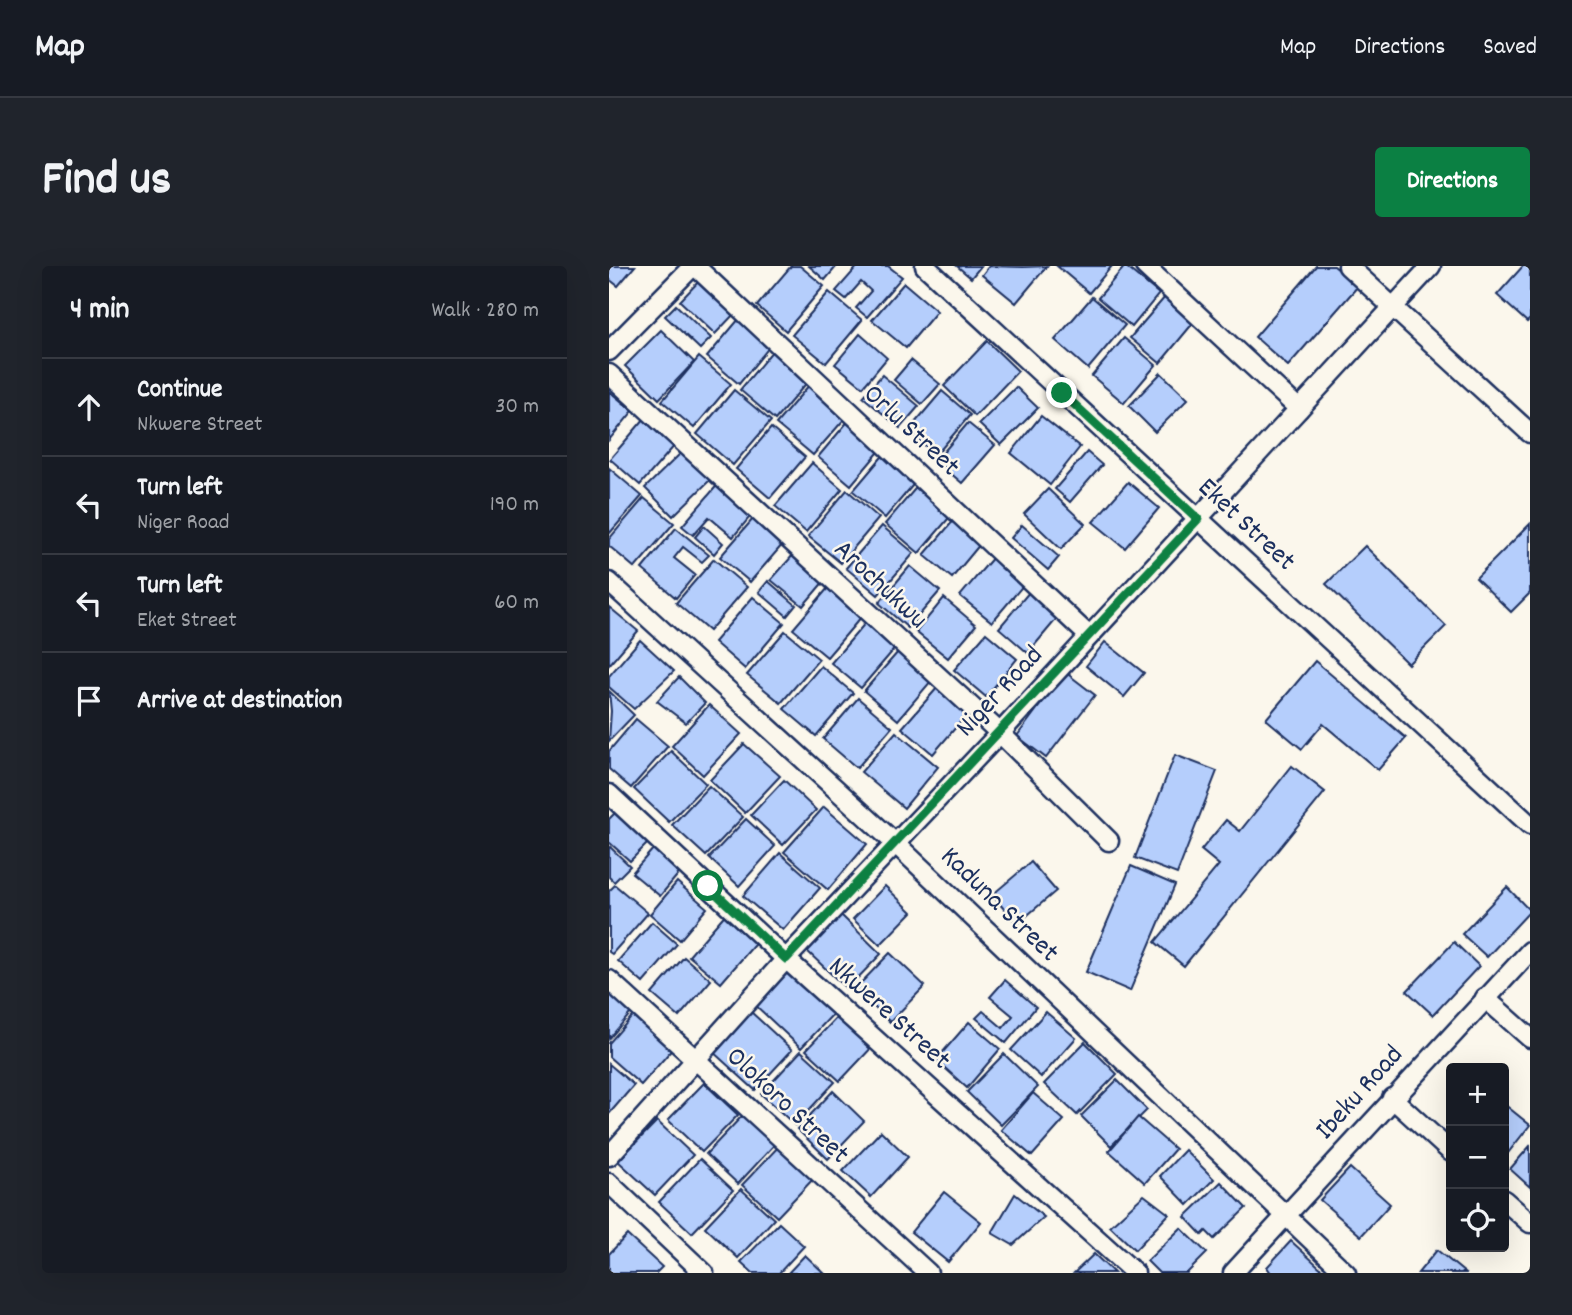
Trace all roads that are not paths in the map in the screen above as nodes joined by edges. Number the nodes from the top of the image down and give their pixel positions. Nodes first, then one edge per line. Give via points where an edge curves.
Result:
1 (694, 266) edge
2 (925, 266) edge
3 (1145, 266) edge
4 (1348, 266) edge
5 (1431, 266) edge
6 (1393, 308) junction
7 (609, 351) edge
8 (609, 374) edge
9 (1299, 409) junction
10 (1530, 433) edge
11 (1198, 519) junction
12 (609, 582) edge
13 (1089, 636) junction
14 (1000, 733) junction
15 (609, 794) edge
16 (1530, 825) edge
17 (1109, 841) dead end
18 (895, 843) junction
19 (1530, 951) edge
20 (786, 959) junction
21 (609, 980) edge
22 (1485, 998) junction
23 (1530, 1038) edge
24 (695, 1058) junction
25 (1392, 1098) junction
26 (1446, 1147) edge
27 (609, 1156) edge
28 (609, 1183) edge
29 (1509, 1204) edge
30 (1285, 1219) junction
31 (1530, 1223) edge
32 (705, 1273) edge
33 (928, 1273) edge
34 (1135, 1273) edge
35 (1233, 1273) edge
36 (1346, 1273) edge

1 - 7 street
1 - 13 street, Orlu Street
2 - 11 street, Eket Street
3 - 9 street
4 - 6 street
5 - 6 street, Niger Road
6 - 9 street, Niger Road
6 - 10 street
8 - 14 street, Arochukwu
9 - 11 street, Niger Road
11 - 13 street, Niger Road
11 - 16 street, Eket Street
12 - 18 street, Kaduna Street
13 - 14 street, Niger Road
14 - 17 street, Arochukwu
14 - 18 street, Niger Road
15 - 20 street, Nkwere Street
18 - 20 street, Niger Road
18 - 30 street, Kaduna Street
19 - 22 street, Ibeku Road
20 - 24 street, Niger Road
20 - 34 street, Nkwere Street
21 - 24 street, Olokoro Street
22 - 23 street
22 - 25 street, Ibeku Road
24 - 27 street, Niger Road
24 - 33 street, Olokoro Street
25 - 26 street
25 - 30 street, Ibeku Road
28 - 32 street
29 - 31 street
30 - 35 street, Ibeku Road
30 - 36 street, Kaduna Street

